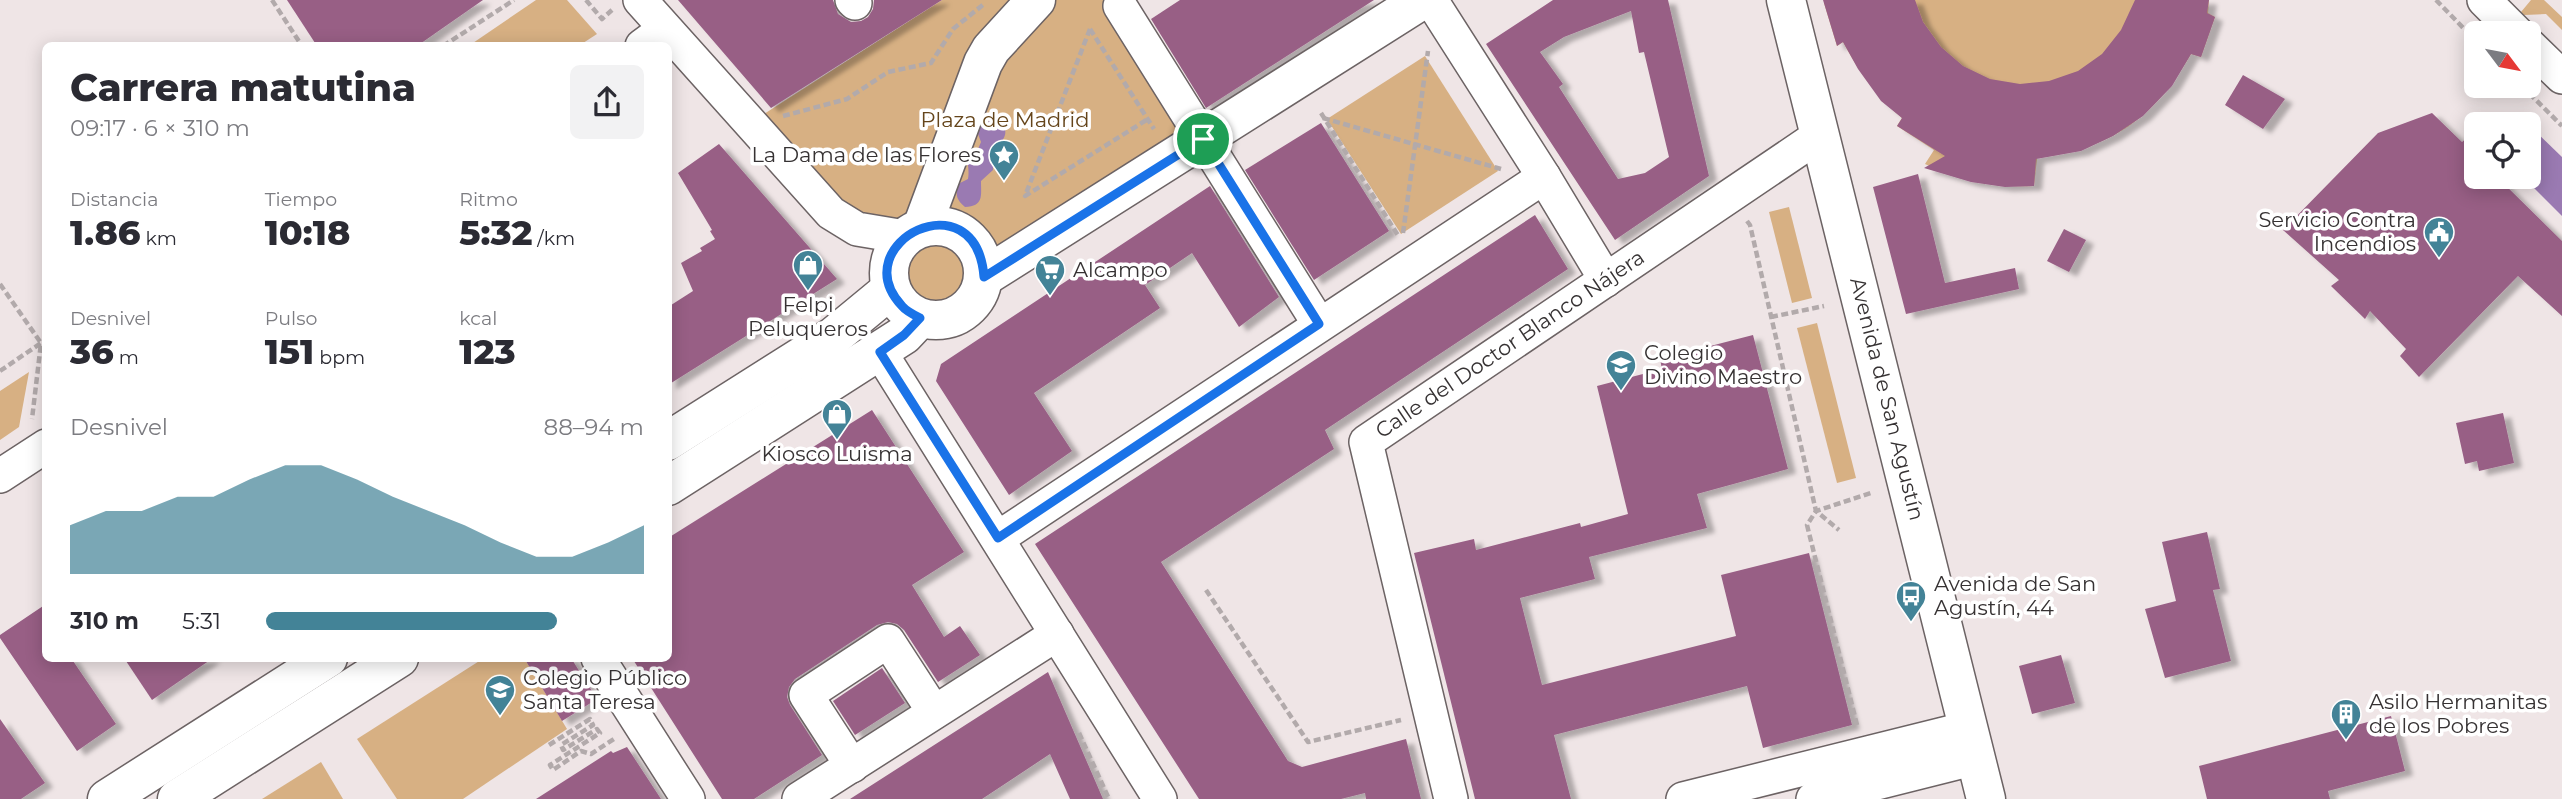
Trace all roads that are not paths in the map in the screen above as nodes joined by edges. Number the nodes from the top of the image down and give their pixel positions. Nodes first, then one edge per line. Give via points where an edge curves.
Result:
1 (1037, 0) edge
2 (1422, 0) edge
3 (1430, 0) edge
4 (1786, 0) edge
5 (2484, 0) edge
6 (631, 1) edge
7 (1120, 6) dead end
8 (2505, 21) edge
9 (654, 37) edge
10 (672, 55) edge
11 (2541, 57) edge
12 (2562, 77) edge
13 (1820, 135) junction
14 (1203, 139) junction
15 (1528, 174) junction
16 (913, 232) junction
17 (984, 277) junction
18 (1606, 280) junction
19 (891, 289) junction
20 (920, 318) junction
21 (1319, 324) junction
22 (880, 352) junction
23 (672, 438) edge
24 (42, 449) edge
25 (0, 476) edge
26 (672, 483) edge
27 (998, 538) junction
28 (1057, 634) junction
29 (322, 662) edge
30 (393, 662) edge
31 (600, 662) edge
32 (934, 712) junction
33 (1972, 743) junction
34 (852, 765) junction
35 (107, 799) edge
36 (177, 799) edge
37 (688, 799) edge
38 (799, 799) edge
39 (1160, 799) edge
40 (1451, 799) edge
41 (1683, 799) edge
42 (1813, 799) edge
43 (1986, 799) edge

1 - 16 main road via 983,63
2 - 14 main road
3 - 15 street
4 - 13 main road, Avenida de San Agustín
5 - 8 street
6 - 9 street
7 - 14 street
10 - 16 street via 831,213 857,229
11 - 12 street
13 - 18 street, Calle del Doctor Blanco Nájera
13 - 33 main road, Avenida de San Agustín
14 - 17 main road
14 - 21 street
15 - 18 street
15 - 21 street
16 - 17 main road via 937,225 966,236 979,254
16 - 19 main road via 897,245 888,266
17 - 20 main road via 969,308 937,321
18 - 40 street, Calle del Doctor Blanco Nájera via 1366,442
19 - 20 main road via 902,307
19 - 23 main road via 834,336
20 - 22 main road
21 - 27 street
22 - 26 main road
22 - 27 street
24 - 25 street
27 - 28 street
28 - 32 street
28 - 39 street
29 - 35 main road
30 - 36 main road
31 - 37 street
32 - 34 street
32 - 34 street via 888,641 806,695
33 - 41 street
33 - 42 street
33 - 43 main road, Avenida de San Agustín
34 - 38 street

